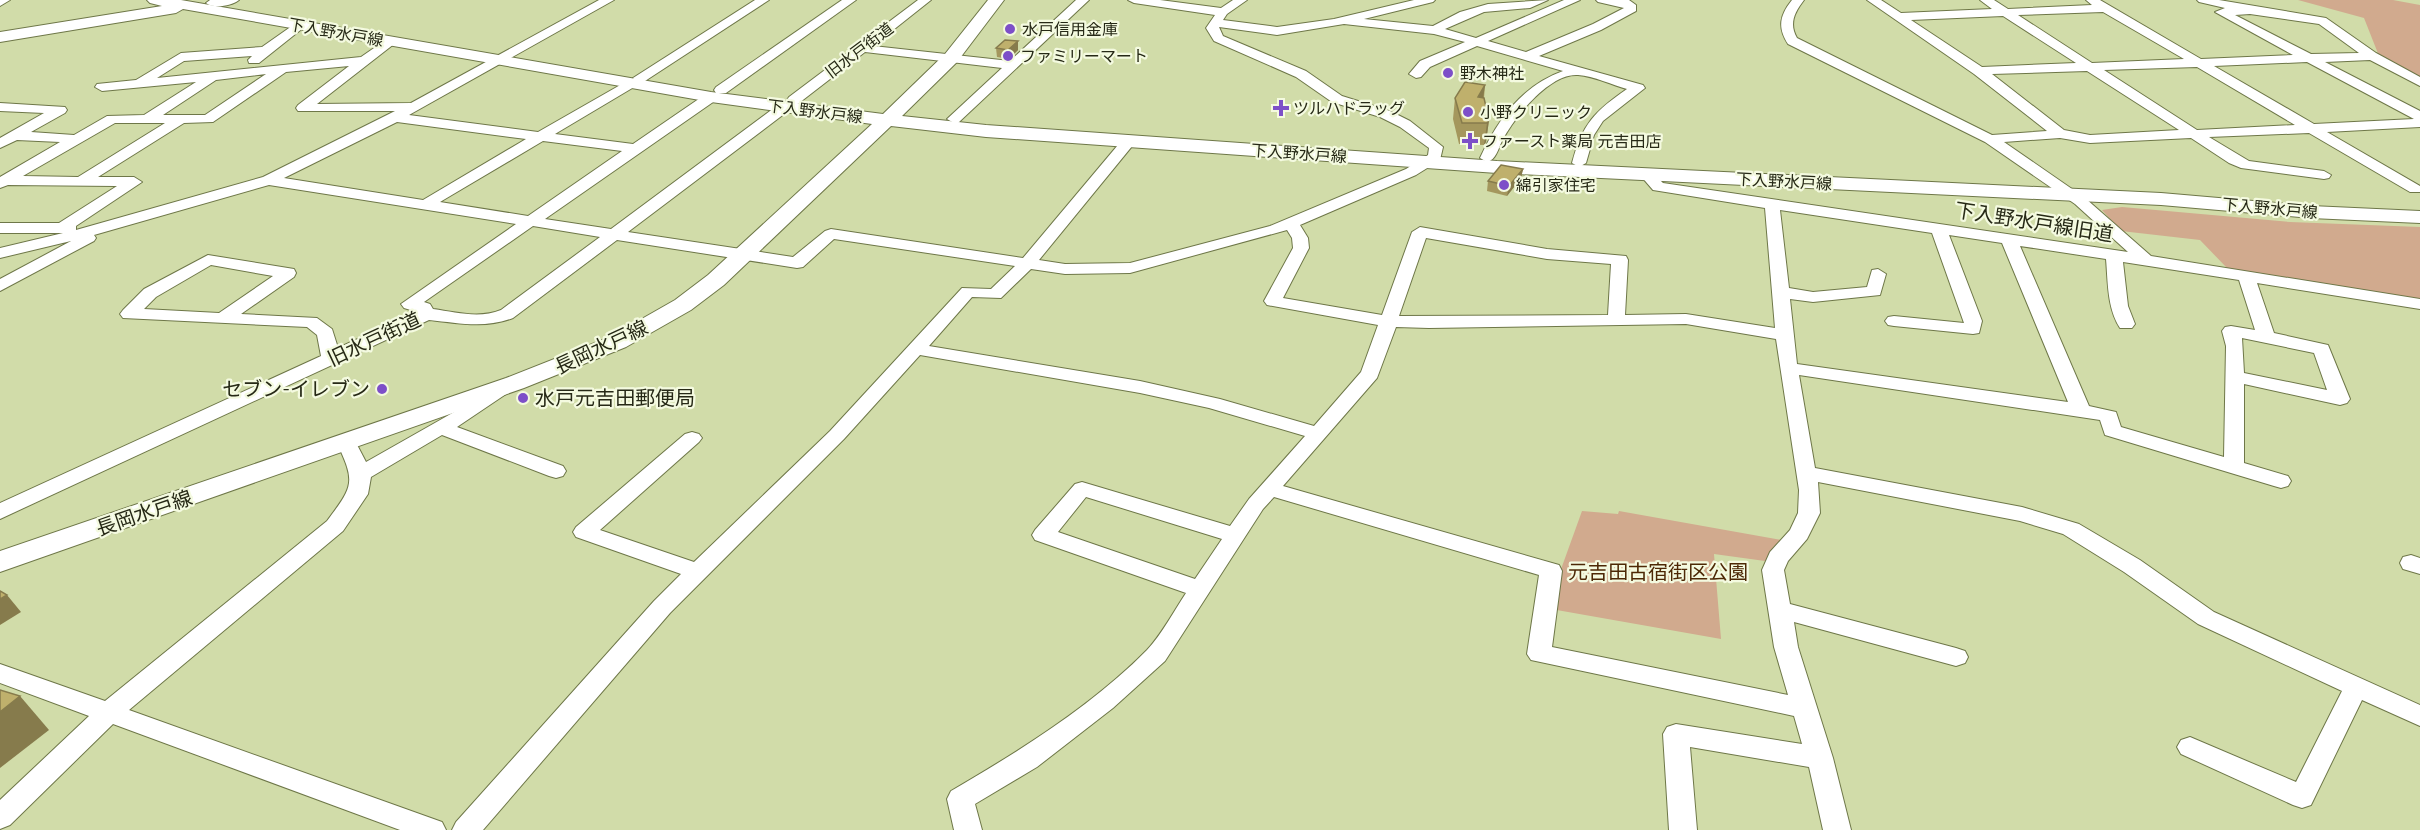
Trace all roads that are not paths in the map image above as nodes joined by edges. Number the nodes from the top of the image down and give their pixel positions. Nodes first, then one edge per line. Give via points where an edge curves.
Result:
1 (155, 0) edge
2 (234, 0) edge
3 (608, 0) edge
4 (763, 0) edge
5 (850, 0) edge
6 (925, 0) edge
7 (996, 0) edge
8 (1083, 0) edge
9 (1134, 0) edge
10 (1241, 0) edge
11 (1429, 0) edge
12 (1542, 0) edge
13 (1574, 0) edge
14 (1602, 0) edge
15 (1798, 0) edge
16 (1873, 0) edge
17 (1986, 0) edge
18 (2092, 0) edge
19 (2203, 0) edge
20 (199, 3) edge
21 (2106, 8) junction
22 (2252, 10) junction
23 (2006, 12) junction
24 (1899, 17) junction
25 (1220, 18) junction
26 (1346, 21) junction
27 (299, 25) junction
28 (1435, 30) junction
29 (0, 37) edge
30 (390, 41) junction
31 (1476, 43) junction
32 (862, 48) junction
33 (264, 51) junction
34 (2372, 56) junction
35 (1525, 57) junction
36 (502, 58) junction
37 (951, 58) junction
38 (2307, 58) junction
39 (361, 62) junction
40 (2200, 63) junction
41 (1012, 65) junction
42 (2090, 67) junction
43 (284, 68) junction
44 (1573, 71) junction
45 (1979, 71) junction
46 (239, 73) junction
47 (1416, 74) dead end
48 (213, 76) junction
49 (634, 81) junction
50 (139, 82) junction
51 (2420, 82) edge
52 (102, 87) dead end
53 (716, 93) junction
54 (788, 104) junction
55 (0, 107) edge
56 (414, 107) junction
57 (890, 116) junction
58 (394, 117) junction
59 (2420, 117) edge
60 (147, 119) junction
61 (181, 119) junction
62 (954, 119) junction
63 (2420, 123) edge
64 (2312, 128) junction
65 (2060, 134) junction
66 (2194, 134) junction
67 (0, 135) edge
68 (16, 136) junction
69 (540, 136) junction
70 (76, 139) junction
71 (1990, 139) junction
72 (1128, 142) junction
73 (0, 144) edge
74 (636, 149) junction
75 (1487, 158) junction
76 (1432, 159) junction
77 (1579, 163) junction
78 (1647, 175) junction
79 (2324, 175) dead end
80 (1738, 179) junction
81 (268, 180) junction
82 (3, 181) edge
83 (80, 181) junction
84 (2066, 192) junction
85 (2417, 197) edge
86 (1742, 200) junction
87 (1772, 204) junction
88 (425, 205) junction
89 (2420, 217) edge
90 (531, 221) junction
91 (1291, 223) junction
92 (0, 228) edge
93 (62, 228) junction
94 (1938, 228) junction
95 (99, 229) junction
96 (614, 234) junction
97 (2008, 238) junction
98 (0, 253) edge
99 (746, 255) junction
100 (2114, 255) junction
101 (2146, 260) junction
102 (1027, 264) junction
103 (1878, 274) dead end
104 (2246, 276) junction
105 (0, 286) edge
106 (1780, 292) junction
107 (2420, 304) edge
108 (427, 314) junction
109 (223, 318) junction
110 (1388, 321) junction
111 (1618, 321) junction
112 (1893, 321) dead end
113 (2126, 324) dead end
114 (1784, 334) junction
115 (2266, 337) junction
116 (914, 349) junction
117 (331, 358) junction
118 (1788, 368) junction
119 (2234, 376) junction
120 (502, 388) junction
121 (2082, 410) junction
122 (441, 428) junction
123 (1316, 433) junction
124 (692, 438) dead end
125 (347, 443) junction
126 (2234, 468) junction
127 (556, 471) dead end
128 (1807, 473) junction
129 (362, 474) junction
130 (2281, 481) dead end
131 (1269, 489) junction
132 (0, 512) edge
133 (1234, 535) junction
134 (0, 562) edge
135 (696, 572) junction
136 (1199, 589) junction
137 (1779, 610) junction
138 (1956, 657) dead end
139 (0, 673) edge
140 (2356, 688) junction
141 (1804, 708) junction
142 (107, 714) junction
143 (2420, 716) edge
144 (2190, 747) dead end
145 (1820, 758) junction
146 (0, 817) edge
147 (432, 830) edge
148 (466, 830) edge
149 (968, 830) edge
150 (1683, 830) edge
151 (1837, 830) edge

1 - 20 main road, 下入野水戸線
2 - 20 street
3 - 36 street
4 - 49 street
5 - 53 street
6 - 32 street, 旧水戸街道
7 - 37 main road, 長岡水戸線
8 - 41 street
9 - 25 street
10 - 25 street
11 - 26 street
12 - 28 street via 1529,6 1487,8 1459,16
13 - 31 street
14 - 35 street via 1624,2 1632,8
15 - 71 street via 1789,10 1786,26 1792,41
16 - 24 street
17 - 23 street
18 - 21 street
19 - 22 street
20 - 27 main road, 下入野水戸線
20 - 29 main road, 下入野水戸線
20 - 36 main road, 下入野水戸線
21 - 23 street
21 - 40 street
22 - 34 street via 2322,21
22 - 38 street via 2221,12
23 - 24 street
23 - 42 street
24 - 45 street
25 - 26 street via 1277,32
25 - 76 street via 1212,28 1218,38 1301,74 1337,99 1405,124 1436,147
26 - 28 street
27 - 30 main road, 下入野水戸線
27 - 33 street
28 - 31 street
30 - 36 main road, 下入野水戸線
30 - 39 street
31 - 35 street
31 - 47 street via 1425,64
32 - 37 street
32 - 54 street, 旧水戸街道
33 - 46 street
33 - 50 street via 181,57
34 - 38 street
34 - 51 street
35 - 44 street
36 - 49 main road, 下入野水戸線
36 - 56 street
37 - 41 street
37 - 57 main road, 長岡水戸線
38 - 40 street
38 - 59 street
39 - 43 street
39 - 56 street via 303,108
40 - 42 street
40 - 64 street
41 - 62 street
42 - 45 street
42 - 66 street
43 - 46 street
43 - 61 street via 208,119
44 - 75 street via 1543,84 1504,122
44 - 77 street via 1638,88 1596,117
45 - 65 street
46 - 48 street
48 - 50 street
48 - 60 street
49 - 53 main road, 下入野水戸線
49 - 69 street
50 - 52 street
53 - 54 main road, 下入野水戸線
53 - 74 street
54 - 57 main road, 下入野水戸線
54 - 96 street, 旧水戸街道
55 - 68 street via 60,110
56 - 58 street
57 - 62 main road, 下入野水戸線
57 - 72 main road, 下入野水戸線
57 - 99 main road, 長岡水戸線
58 - 69 street
58 - 81 street
60 - 61 street
60 - 70 street via 112,119
61 - 83 street
62 - 76 main road, 下入野水戸線
63 - 64 street
64 - 66 street
64 - 85 street
65 - 66 street via 2090,139
65 - 71 street
66 - 79 street via 2246,165
67 - 68 street
68 - 70 street
68 - 73 street
69 - 74 street
69 - 88 street
70 - 82 street
71 - 84 street
72 - 76 main road, 下入野水戸線
72 - 102 street
74 - 90 street
75 - 76 main road, 下入野水戸線
75 - 77 main road, 下入野水戸線
76 - 78 main road, 下入野水戸線
76 - 91 street
77 - 84 main road, 下入野水戸線
78 - 80 main road, 下入野水戸線
78 - 86 street, 下入野水戸線旧道 via 1658,187
80 - 84 main road, 下入野水戸線
80 - 86 street
81 - 88 street
81 - 95 street
82 - 83 street
83 - 93 street via 134,182
84 - 85 main road, 下入野水戸線
84 - 89 main road, 下入野水戸線
84 - 101 street
86 - 87 street, 下入野水戸線旧道
87 - 94 street, 下入野水戸線旧道
87 - 106 street
88 - 90 street
90 - 96 street
90 - 108 street via 410,304 424,308
91 - 102 street via 1130,268 1086,270
91 - 110 street via 1301,248 1273,301
92 - 93 street
93 - 95 street
94 - 97 street, 下入野水戸線旧道
94 - 112 street via 1973,329
95 - 98 street
95 - 105 street
96 - 99 street
96 - 108 street, 旧水戸街道 via 507,315 488,321
97 - 100 street, 下入野水戸線旧道
97 - 121 street
99 - 102 street via 797,263 831,234
99 - 120 main road, 長岡水戸線 via 683,305 645,328 596,352
100 - 101 street, 下入野水戸線旧道
100 - 113 street
101 - 104 street, 下入野水戸線旧道
102 - 116 street via 995,294 968,292
103 - 106 street via 1874,291 1813,297
104 - 107 street, 下入野水戸線旧道
104 - 115 street
106 - 114 street
108 - 117 street, 旧水戸街道
109 - 109 street via 176,316 129,314 150,293 208,260 288,273
109 - 117 street via 311,321 326,333
110 - 111 street
110 - 111 street via 1420,232 1547,254 1620,260
110 - 123 street via 1370,374
111 - 114 street via 1686,319
114 - 118 street
115 - 119 street via 2232,331
115 - 119 street via 2322,349 2340,399
116 - 123 street via 1140,387
116 - 135 street via 837,435
117 - 132 street, 旧水戸街道
118 - 121 street
118 - 128 street
119 - 126 street
120 - 122 street
120 - 125 main road, 長岡水戸線
121 - 126 street via 2109,416 2112,431
122 - 127 street
122 - 129 street
123 - 131 street
124 - 135 street via 584,532
125 - 129 street
125 - 134 main road, 長岡水戸線
126 - 130 street
128 - 137 street via 1809,513 1773,570
128 - 140 street via 2022,514 2071,529 2206,618
129 - 142 street via 357,494 335,526
131 - 133 street
131 - 141 street via 1551,571 1539,654
133 - 136 street
133 - 136 street via 1082,489 1042,535
135 - 148 street
136 - 149 street via 1157,655 1028,759 960,800
137 - 138 street
137 - 141 street
139 - 142 street
140 - 143 street
140 - 144 street via 2302,797
141 - 145 street
142 - 146 street
142 - 147 street
145 - 150 street via 1676,734
145 - 151 street

